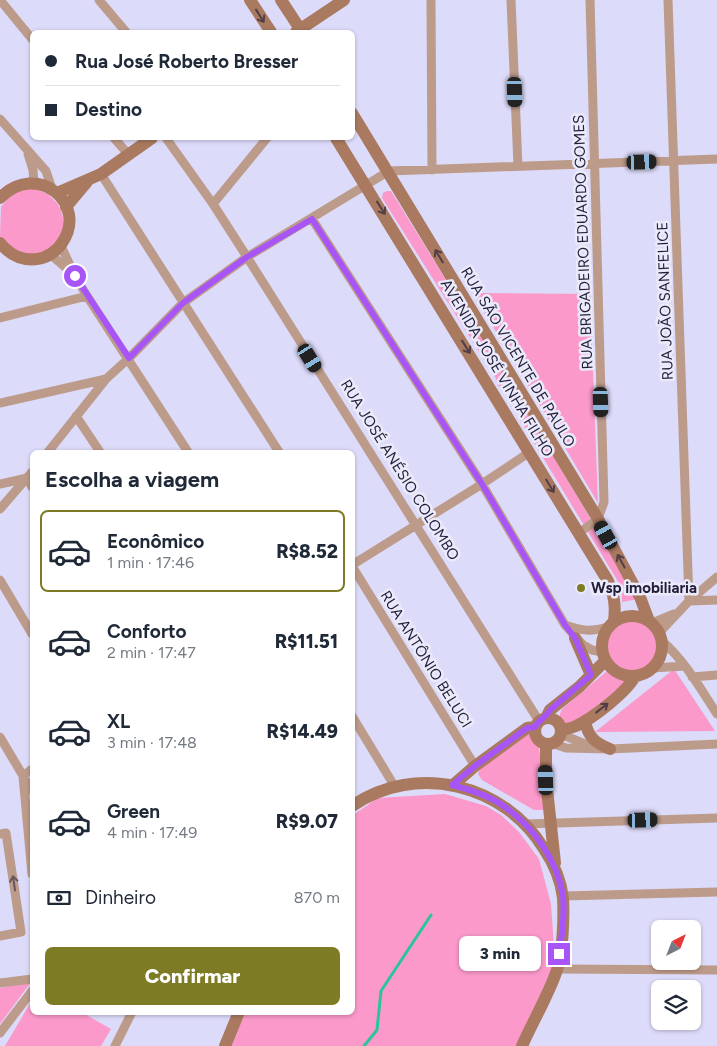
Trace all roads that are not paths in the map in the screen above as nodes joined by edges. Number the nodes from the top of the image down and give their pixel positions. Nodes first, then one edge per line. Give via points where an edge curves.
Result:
1 (0, 0) edge
2 (98, 0) edge
3 (250, 0) edge
4 (281, 0) edge
5 (344, 0) edge
6 (431, 0) edge
7 (511, 0) edge
8 (590, 0) edge
9 (668, 0) edge
10 (124, 30) edge
11 (269, 30) edge
12 (298, 30) edge
13 (302, 30) edge
14 (30, 37) edge
15 (355, 118) edge
16 (0, 119) edge
17 (116, 140) edge
18 (149, 140) edge
19 (167, 140) edge
20 (265, 140) edge
21 (337, 140) edge
22 (28, 151) junction
23 (128, 154) junction
24 (717, 159) edge
25 (674, 161) junction
26 (594, 164) junction
27 (518, 166) junction
28 (432, 170) junction
29 (389, 171) junction
30 (101, 174) junction
31 (88, 180) junction
32 (34, 183) junction
33 (366, 184) junction
34 (54, 191) junction
35 (0, 198) edge
36 (213, 204) junction
37 (66, 206) junction
38 (312, 219) junction
39 (0, 244) edge
40 (61, 246) junction
41 (50, 254) junction
42 (247, 257) junction
43 (75, 276) junction
44 (87, 296) junction
45 (183, 303) junction
46 (0, 318) edge
47 (129, 358) junction
48 (106, 379) junction
49 (517, 388) junction
50 (498, 401) junction
51 (0, 403) edge
52 (528, 405) junction
53 (76, 416) junction
54 (510, 419) junction
55 (50, 450) edge
56 (99, 450) edge
57 (187, 450) edge
58 (278, 450) edge
59 (530, 452) junction
60 (30, 475) edge
61 (0, 484) edge
62 (482, 484) junction
63 (0, 509) edge
64 (598, 520) junction
65 (416, 526) junction
66 (579, 533) junction
67 (355, 564) edge
68 (355, 571) edge
69 (717, 577) edge
70 (0, 580) edge
71 (717, 600) edge
72 (689, 601) junction
73 (611, 624) junction
74 (565, 625) junction
75 (655, 629) junction
76 (30, 631) edge
77 (575, 638) junction
78 (604, 657) junction
79 (684, 666) junction
80 (652, 668) junction
81 (591, 675) junction
82 (635, 676) junction
83 (717, 676) edge
84 (692, 677) junction
85 (717, 714) edge
86 (355, 721) edge
87 (540, 722) junction
88 (585, 722) junction
89 (561, 732) junction
90 (0, 737) edge
91 (549, 744) junction
92 (717, 744) edge
93 (603, 749) junction
94 (475, 766) junction
95 (30, 771) edge
96 (23, 776) junction
97 (452, 785) junction
98 (395, 786) junction
99 (30, 788) edge
100 (355, 804) edge
101 (550, 817) junction
102 (717, 818) edge
103 (531, 823) junction
104 (3, 833) edge
105 (30, 852) edge
106 (555, 867) junction
107 (717, 892) edge
108 (563, 896) junction
109 (0, 936) edge
110 (557, 969) junction
111 (717, 970) edge
112 (30, 979) edge
113 (0, 983) edge
114 (30, 994) edge
115 (130, 1015) edge
116 (238, 1015) edge
117 (0, 1033) edge
118 (115, 1046) edge
119 (225, 1046) edge
120 (522, 1046) edge

1 - 14 street
2 - 10 street
3 -> 11 street
4 - 12 street
5 - 13 street
6 - 28 street
7 - 27 street
8 - 26 street, RUA BRIGADEIRO EDUARDO GOMES
9 - 25 street, RUA JOÃO SANFELICE
15 - 29 street, RUA SÃO VICENTE DE PAULO
16 - 22 street
17 - 23 street
18 - 23 street
19 - 36 street, RUA JOSÉ ANÉSIO COLOMBO
20 - 36 street
21 - 33 street, AVENIDA JOSÉ VINHA FILHO
22 - 32 street
22 - 34 street via 46,171
23 - 30 street
24 - 25 street
25 - 26 street
25 - 72 street, RUA JOÃO SANFELICE
26 - 27 street
26 - 64 street, RUA BRIGADEIRO EDUARDO GOMES via 604,502
27 - 28 street
28 - 29 street
29 - 33 street
49 -> 29 street, RUA SÃO VICENTE DE PAULO
30 - 31 street
30 - 45 street
31 - 34 street
31 - 37 street
32 - 34 street
32 - 35 street via 15,186
33 - 38 street
33 -> 50 street, AVENIDA JOSÉ VINHA FILHO
34 - 37 street
36 - 42 street, RUA JOSÉ ANÉSIO COLOMBO
37 - 40 street via 69,227
38 - 42 street
38 - 62 street
39 - 41 street via 16,257 28,260
40 - 41 street
40 - 43 street
41 - 43 street
42 - 45 street
42 - 65 street, RUA JOSÉ ANÉSIO COLOMBO
43 - 44 street
44 - 46 street
44 - 47 street
45 - 47 street
45 - 58 street
47 - 48 street
47 - 57 street
48 - 51 street
48 - 53 street
49 - 50 street
49 - 52 street, RUA SÃO VICENTE DE PAULO
50 - 54 street, AVENIDA JOSÉ VINHA FILHO
52 - 54 street
52 - 64 street, RUA SÃO VICENTE DE PAULO
53 - 55 street
53 - 56 street
54 - 59 street, AVENIDA JOSÉ VINHA FILHO
59 - 62 street
59 -> 66 street, AVENIDA JOSÉ VINHA FILHO
60 - 61 street
60 - 63 street
62 - 65 street
62 - 74 street
64 - 66 street
75 -> 64 street, RUA SÃO VICENTE DE PAULO
65 - 67 street
65 - 87 street, RUA JOSÉ ANÉSIO COLOMBO
66 - 73 street, AVENIDA JOSÉ VINHA FILHO via 614,594 616,609
68 - 94 street, RUA ANTÔNIO BELUCI
69 - 72 street
70 - 76 street
71 - 72 street
72 - 75 street
73 - 74 street via 594,631
73 - 75 street via 626,616 638,616
73 - 78 street via 601,643
74 - 77 street
75 - 79 street, RUA SÃO VICENTE DE PAULO
75 - 80 street via 660,656
77 - 78 street
77 - 81 street
78 - 81 street
78 - 82 street via 618,673
79 - 80 street
79 - 84 street, RUA SÃO VICENTE DE PAULO
80 - 82 street
81 - 87 street
88 -> 82 street via 627,689
83 - 84 street
84 - 85 street, RUA SÃO VICENTE DE PAULO
86 - 98 street
87 - 89 street via 550,718 558,722
87 - 91 street via 535,733 537,738
87 - 94 street
88 - 89 street
88 - 93 street via 591,739
89 - 91 street via 556,742
89 - 93 street
90 - 96 street
91 - 93 street
91 - 101 street via 546,780
92 - 93 street
94 - 97 street
95 - 96 street
96 - 99 street
96 - 105 street
97 - 98 street
97 - 103 street via 501,804
98 - 100 street
101 - 102 street
101 - 103 street
101 - 106 street
103 - 106 street
109 -> 104 street via 21,932
106 - 108 street
107 - 108 street
108 - 110 street via 564,924
110 - 111 street
110 - 120 street
112 - 113 street
114 - 117 street
115 - 118 street
116 - 119 street

